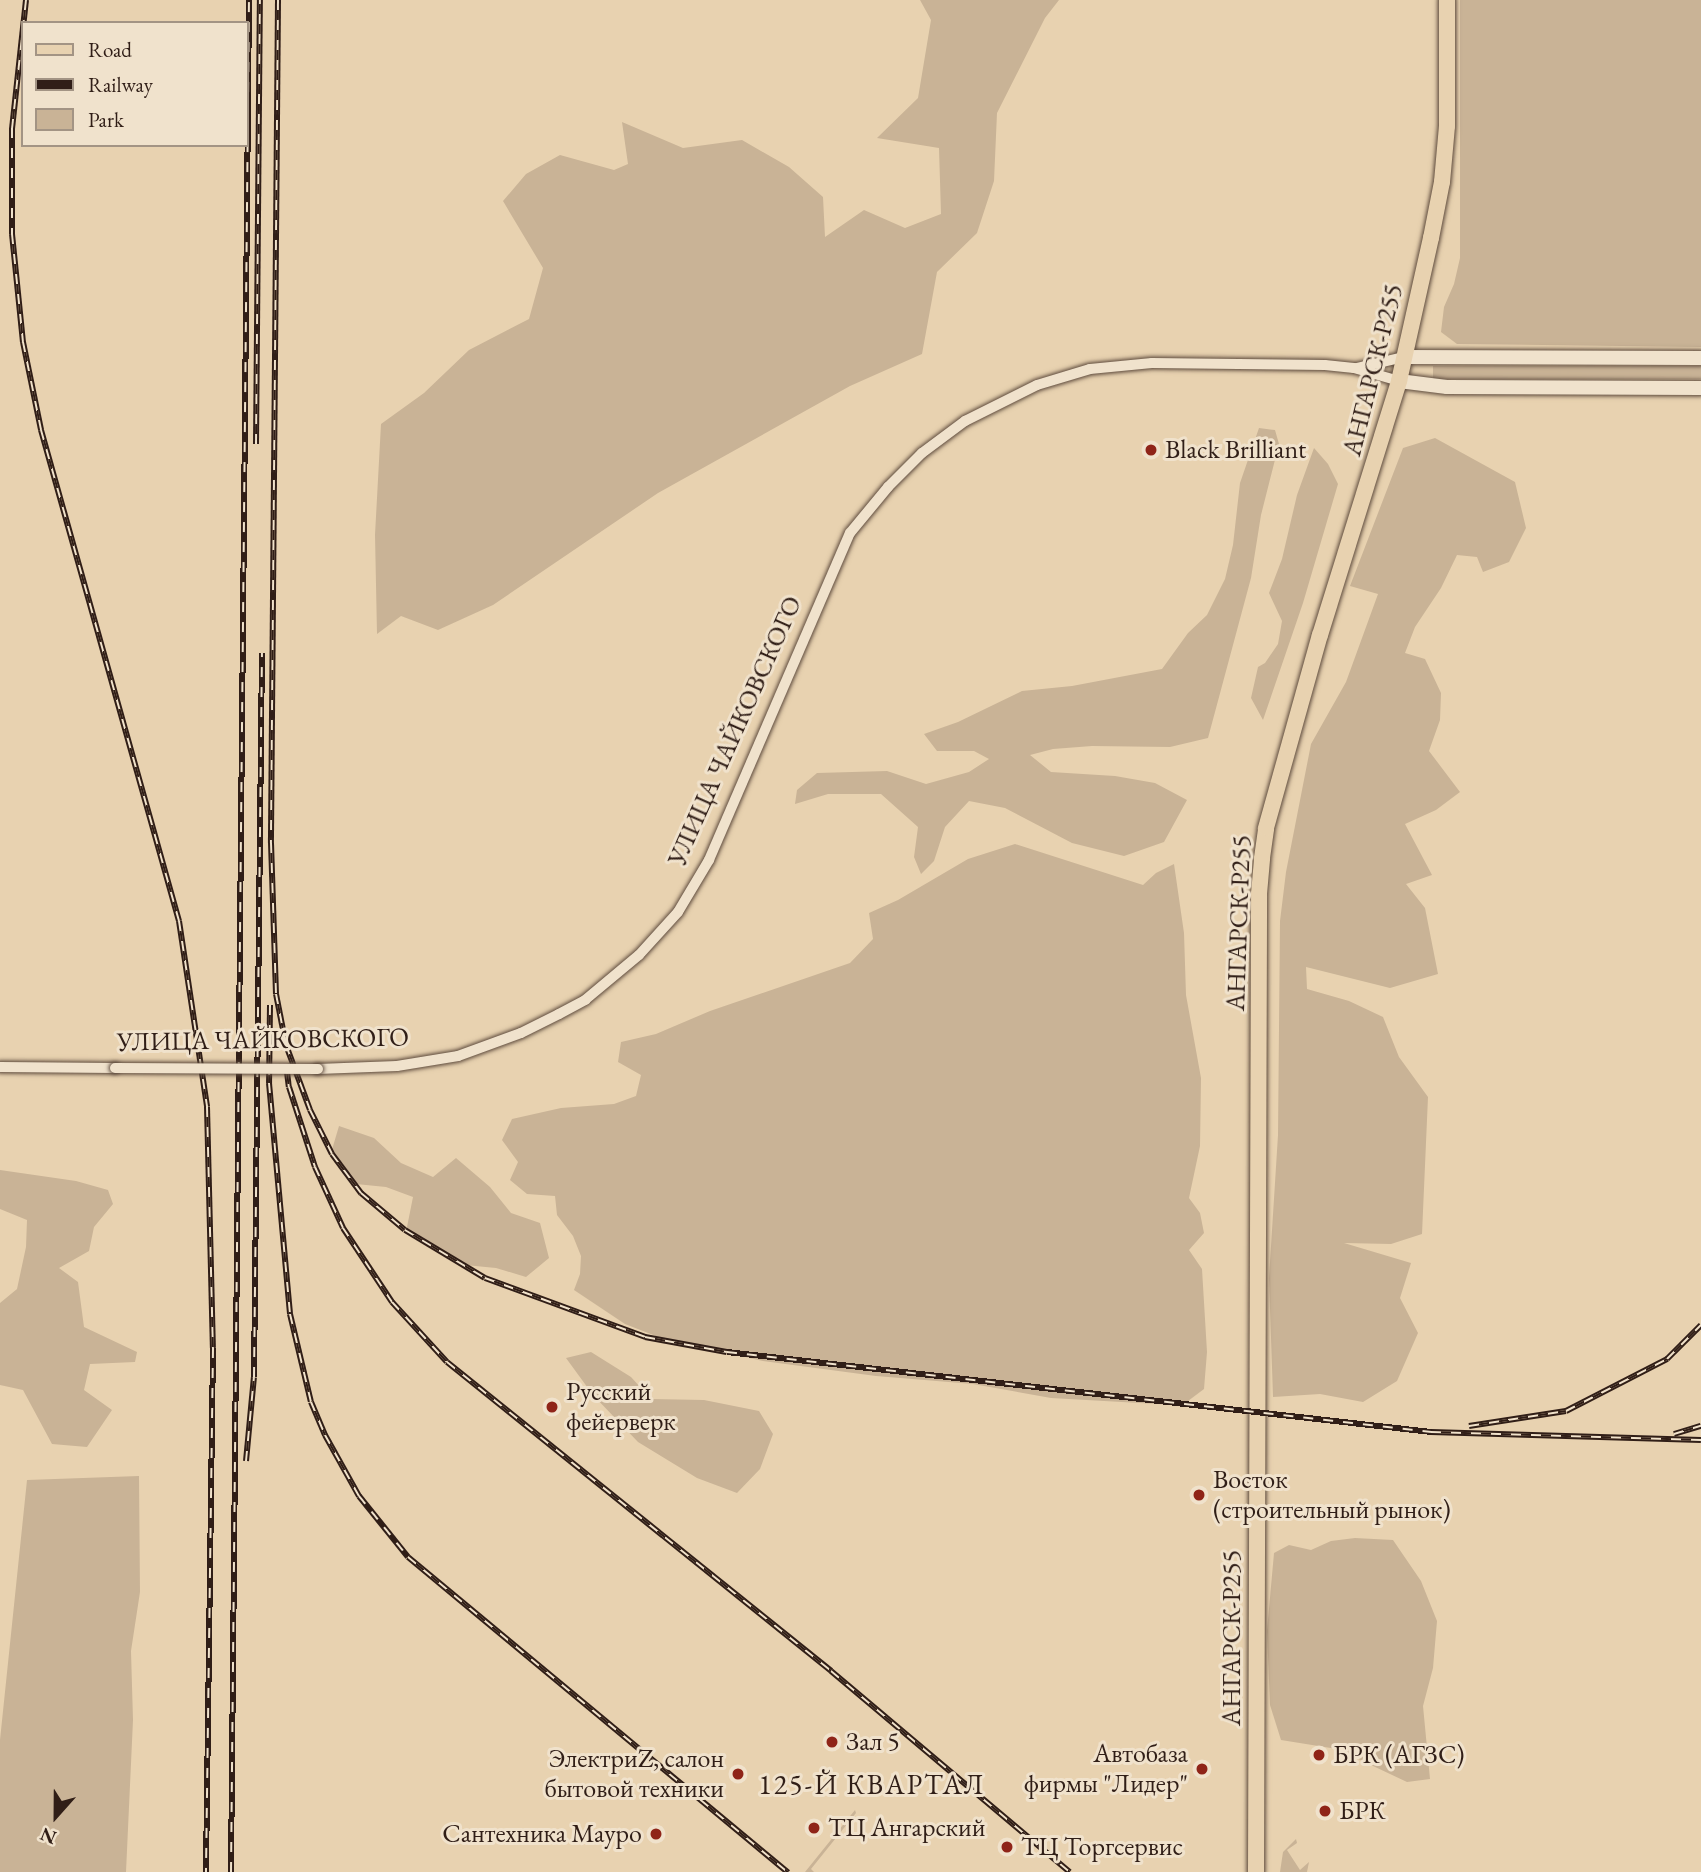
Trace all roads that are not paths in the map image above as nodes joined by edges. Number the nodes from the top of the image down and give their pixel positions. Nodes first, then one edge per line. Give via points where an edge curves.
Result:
1 (1447, 0) edge
2 (1404, 357) junction
3 (1701, 358) edge
4 (1354, 368) junction
5 (1399, 381) junction
6 (1701, 388) edge
7 (0, 1067) edge
8 (1256, 1872) edge

1 - 2 main road, АНГАРСК-Р255 via 1442,182
2 - 3 main road, УЛИЦА ЧАЙКОВСКОГО
2 - 4 street, УЛИЦА ЧАЙКОВСКОГО
2 - 5 main road, АНГАРСК-Р255
4 - 5 street, УЛИЦА ЧАЙКОВСКОГО
4 - 7 street, УЛИЦА ЧАЙКОВСКОГО, bridge via 1152,363 1090,369 1037,386 965,421 922,453 850,533 709,860 678,912 639,955 559,1014 458,1056 397,1066
5 - 6 main road, УЛИЦА ЧАЙКОВСКОГО via 1447,387
5 - 8 main road, АНГАРСК-Р255 via 1320,635 1262,858

